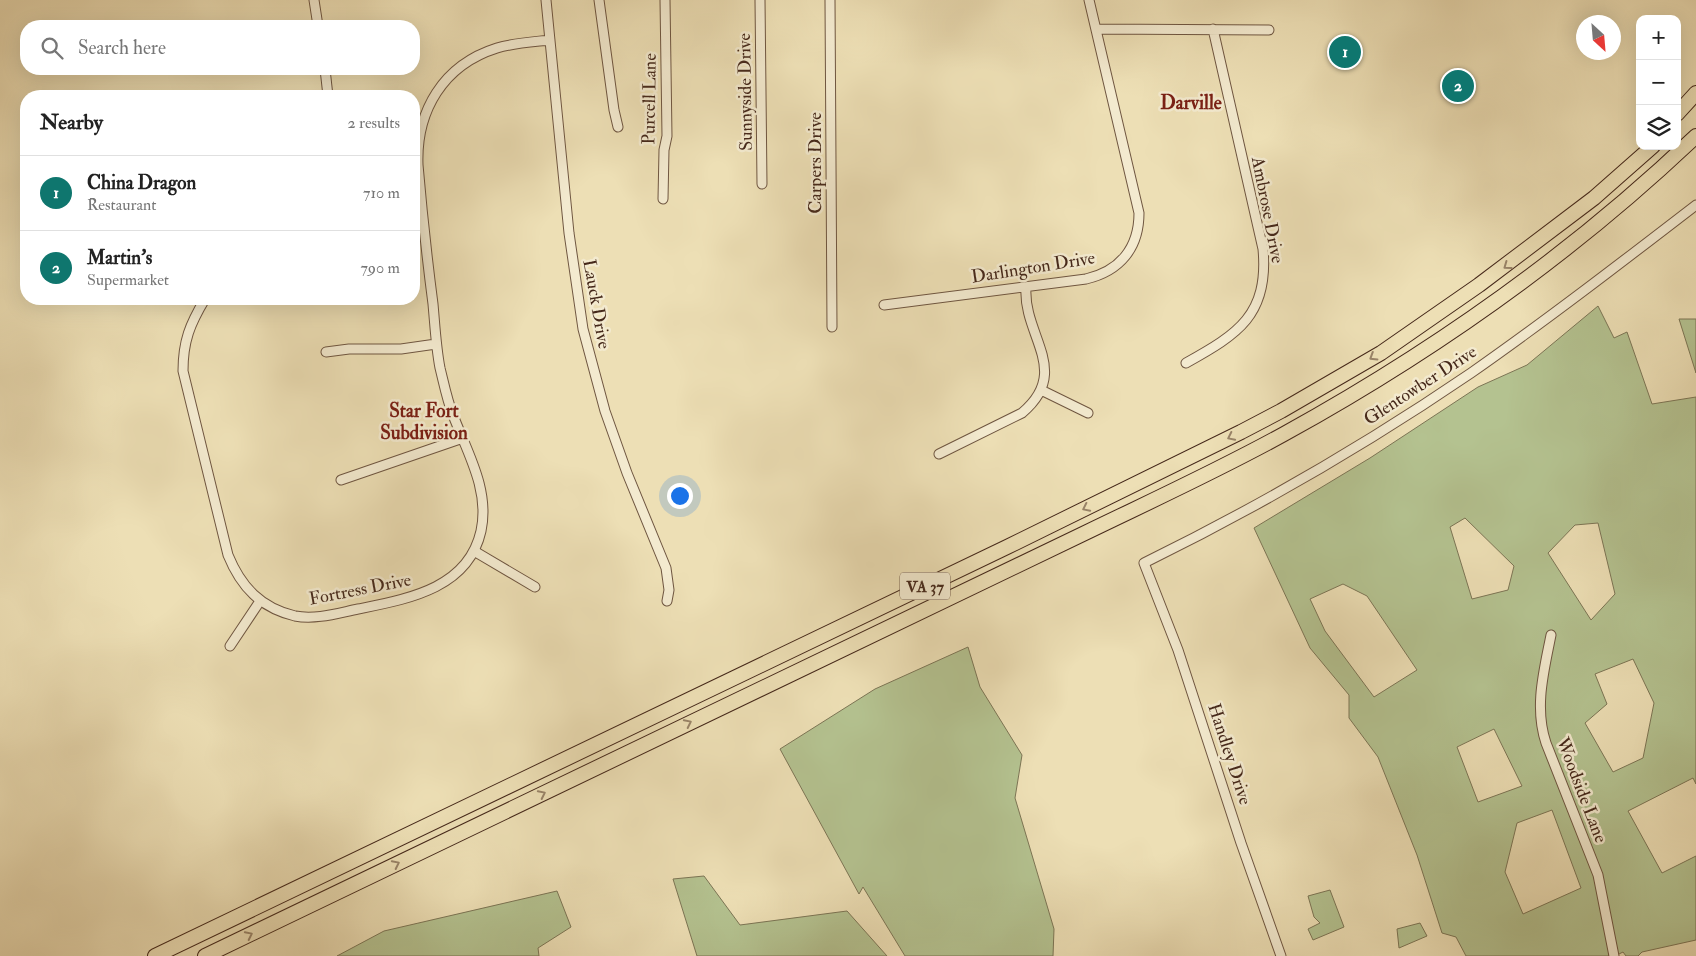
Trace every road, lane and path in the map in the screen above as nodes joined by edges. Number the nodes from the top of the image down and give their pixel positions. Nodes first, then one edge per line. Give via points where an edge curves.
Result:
1 (314, 0) edge
2 (546, 0) edge
3 (599, 0) edge
4 (665, 0) edge
5 (760, 0) edge
6 (830, 0) edge
7 (1089, 0) edge
8 (317, 20) edge
9 (1096, 29) junction
10 (1213, 30) junction
11 (1269, 30) dead end
12 (550, 40) junction
13 (326, 75) edge
14 (327, 90) edge
15 (1696, 93) edge
16 (1696, 106) edge
17 (1681, 110) edge
18 (1681, 120) edge
19 (618, 127) dead end
20 (420, 132) edge
21 (1696, 136) edge
22 (1641, 150) edge
23 (1648, 150) edge
24 (762, 184) dead end
25 (663, 199) dead end
26 (1696, 206) edge
27 (420, 232) edge
28 (1535, 244) junction
29 (1026, 288) junction
30 (202, 305) edge
31 (884, 305) dead end
32 (832, 327) dead end
33 (436, 344) junction
34 (326, 352) dead end
35 (1186, 363) dead end
36 (1041, 390) junction
37 (1088, 414) dead end
38 (463, 438) junction
39 (939, 454) dead end
40 (341, 480) dead end
41 (474, 551) junction
42 (1144, 563) joint
43 (535, 587) dead end
44 (667, 600) dead end
45 (260, 601) junction
46 (1552, 635) dead end
47 (230, 646) dead end
48 (155, 956) edge
49 (206, 956) edge
50 (1281, 956) edge
51 (1614, 956) edge

1 - 8 street
2 - 12 street, Lauck Drive
3 - 19 street
4 - 25 street, Purcell Lane via 667,136
5 - 24 street, Sunnyside Drive
6 - 32 street, Carpers Drive
7 - 9 street, Darlington Drive
9 - 10 street
9 - 29 street, Darlington Drive via 1139,213 1137,236 1122,260 1105,273
10 - 11 street
10 - 35 street, Ambrose Drive via 1263,249 1264,274 1256,306 1244,324 1226,340
12 - 20 street, Fortress Drive via 512,44 480,55 454,73 434,96
12 - 44 street, Lauck Drive via 583,329 608,420 666,568
13 - 14 street
15 - 17 highway
16 - 18 highway
49 -> 21 highway, VA 37 via 1285,434 1399,366 1513,289 1589,230
22 - 28 highway
23 - 28 highway, VA 37
26 - 42 street, Glentowber Drive via 1527,333 1408,414 1217,526
27 - 33 street, Fortress Drive
28 -> 48 highway, VA 37 via 1387,348 1332,383 1241,432
29 - 31 street, Darlington Drive
29 - 36 street via 1026,306 1045,365
30 - 45 street, Fortress Drive via 192,322 183,354 187,390 228,556 243,584
33 - 34 street
33 - 38 street, Fortress Drive via 446,395
36 - 37 street
36 - 39 street via 1022,413
38 - 40 street
38 - 41 street, Fortress Drive via 478,478 483,506 481,529
41 - 43 street
41 - 45 street, Fortress Drive via 440,585 425,593 395,601 311,617 280,611
42 - 50 street, Handley Drive via 1178,650
45 - 47 street
46 - 51 street, Woodside Lane via 1540,693 1540,721 1598,875

